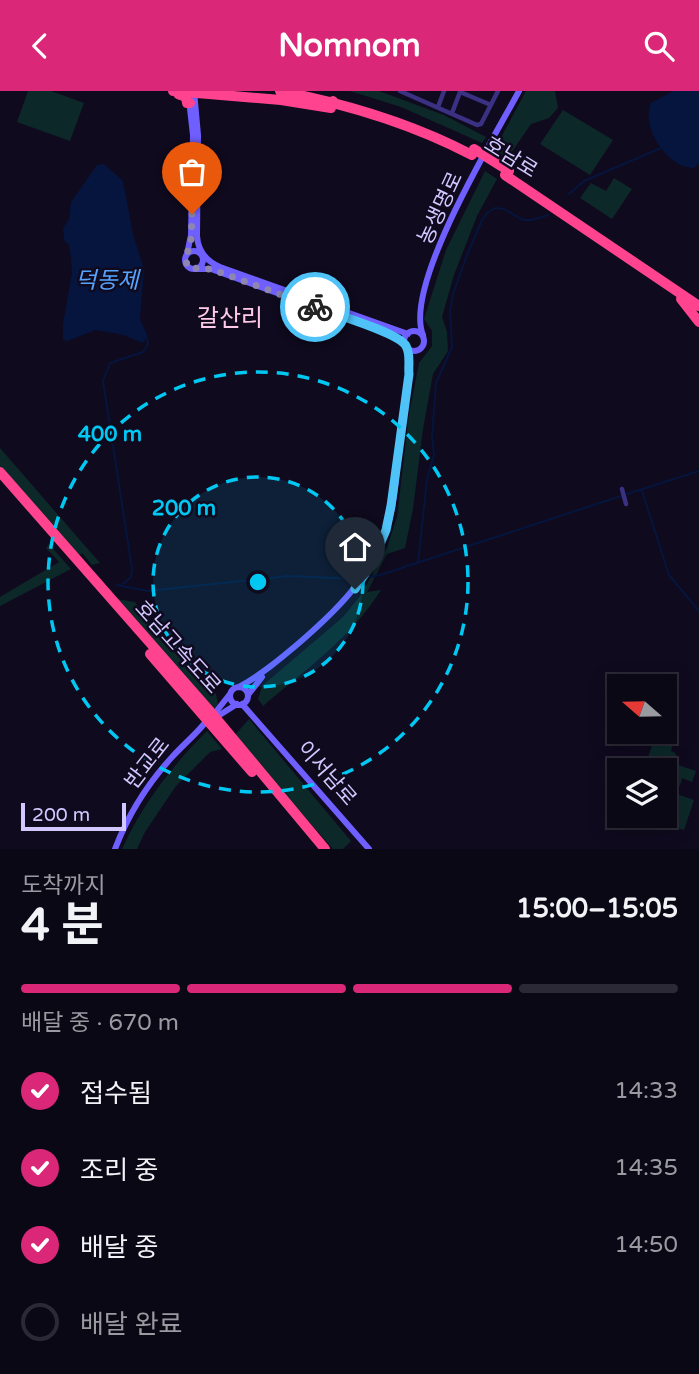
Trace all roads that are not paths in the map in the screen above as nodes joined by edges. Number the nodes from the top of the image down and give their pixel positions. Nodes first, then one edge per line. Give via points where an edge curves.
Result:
1 (175, 91) edge
2 (280, 91) edge
3 (311, 91) edge
4 (400, 91) edge
5 (443, 91) edge
6 (460, 91) edge
7 (498, 91) edge
8 (519, 91) edge
9 (191, 94) edge
10 (333, 101) junction
11 (491, 104) junction
12 (438, 107) junction
13 (452, 113) junction
14 (473, 152) junction
15 (507, 173) junction
16 (187, 254) junction
17 (201, 254) junction
18 (197, 268) junction
19 (655, 275) junction
20 (699, 299) edge
21 (421, 306) junction
22 (699, 306) edge
23 (699, 322) edge
24 (409, 333) junction
25 (423, 335) junction
26 (406, 345) junction
27 (419, 349) junction
28 (409, 374) junction
29 (0, 472) edge
30 (0, 481) edge
31 (622, 489) dead end
32 (626, 504) dead end
33 (270, 667) junction
34 (239, 687) junction
35 (231, 693) junction
36 (248, 696) junction
37 (239, 704) junction
38 (259, 721) junction
39 (205, 725) dead end
40 (114, 849) edge
41 (317, 849) edge
42 (325, 849) edge
43 (369, 849) edge

1 - 9 highway
2 - 10 highway, 호남로
3 - 14 highway, 호남로 via 403,117
4 - 12 street
5 - 12 street
6 - 11 street
6 - 13 street
7 - 11 street
8 - 21 main road, 농생명로 via 450,221
9 - 10 highway via 331,108
9 - 16 main road via 191,235
9 - 17 main road via 198,135 197,236
10 - 14 highway, 호남로
11 - 13 street via 477,125
12 - 13 street
14 - 15 highway, 호남로
15 - 19 highway, 호남로
15 - 20 highway, 호남로
16 - 17 main road
16 - 18 main road via 187,266
17 - 18 main road via 202,265
17 - 24 main road via 220,267
18 - 26 main road via 211,269 392,335
19 - 22 highway, 호남로
19 - 23 highway
21 - 24 main road, 농생명로
21 - 25 main road, 농생명로
24 - 25 main road
24 - 26 main road, 농생명로
25 - 27 main road, 농생명로
26 - 27 main road
26 - 28 main road, 농생명로
27 - 28 main road, 농생명로
28 - 33 main road, 농생명로 via 391,506 372,563 332,614
29 - 42 highway, 호남고속도로
30 - 41 highway, 호남고속도로
31 - 32 street
33 - 34 main road, 농생명로
33 - 36 main road, 농생명로
34 - 35 main road, 농생명로
34 - 36 main road
35 - 37 main road via 231,699
35 - 37 main road, 농생명로 via 217,715
36 - 37 main road, 농생명로
36 - 38 main road, 이서남로
37 - 38 main road, 이서남로
38 - 43 main road, 이서남로
39 - 40 main road, 반교로 via 145,791

